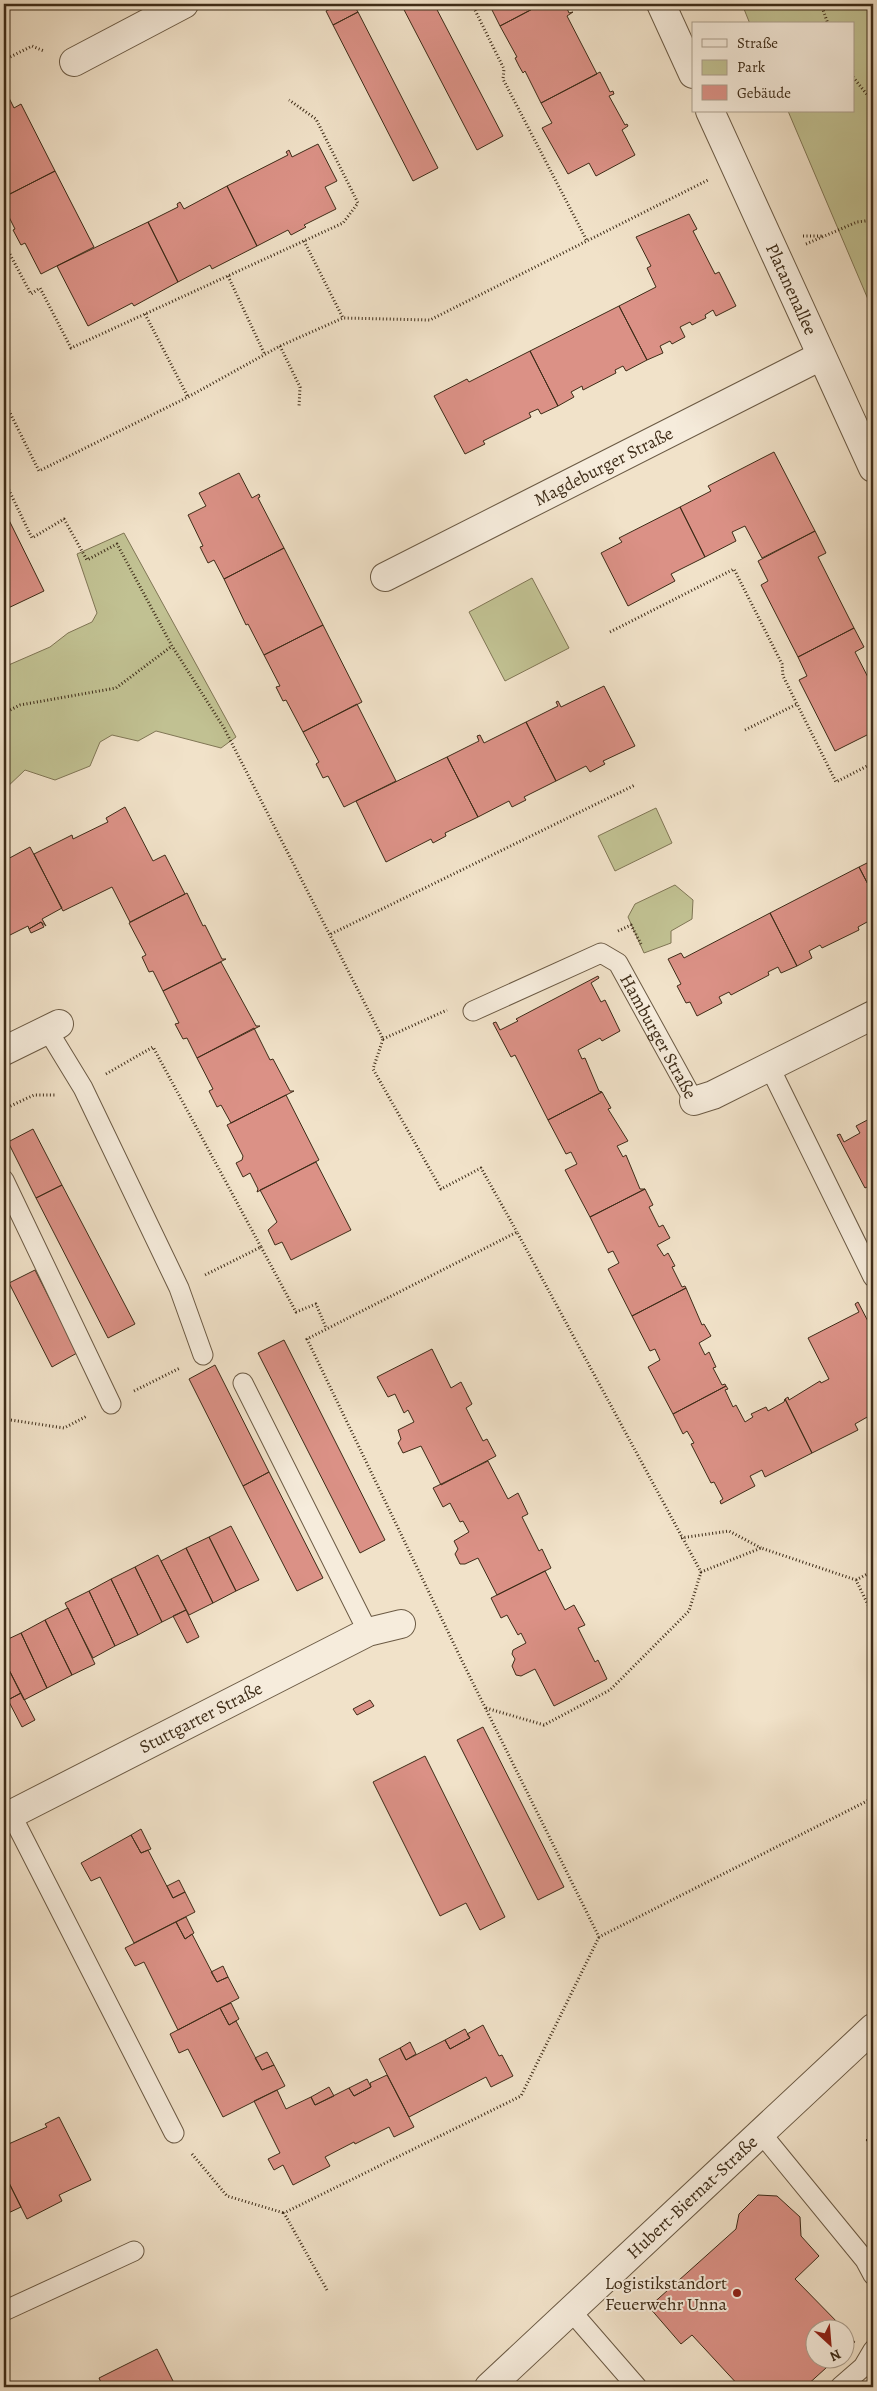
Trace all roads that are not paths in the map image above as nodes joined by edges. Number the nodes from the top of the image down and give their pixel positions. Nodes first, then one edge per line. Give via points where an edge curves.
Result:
1 (184, 4) edge
2 (661, 4) edge
3 (74, 62) road end
4 (692, 72) edge
5 (710, 112) edge
6 (822, 356) junction
7 (873, 468) edge
8 (385, 577) dead end
9 (473, 1011) dead end
10 (873, 1015) edge
11 (53, 1026) joint
12 (4, 1051) edge
13 (769, 1066) junction
14 (694, 1101) joint
15 (4, 1180) edge
16 (873, 1277) edge
17 (203, 1355) dead end
18 (242, 1383) dead end
19 (111, 1404) dead end
20 (401, 1624) dead end
21 (368, 1632) junction
22 (7, 1816) edge
23 (873, 2028) edge
24 (174, 2132) road end
25 (761, 2133) junction
26 (134, 2251) dead end
27 (873, 2274) edge
28 (4, 2311) edge
29 (570, 2311) junction
30 (873, 2350) edge
31 (488, 2387) edge
32 (637, 2387) edge
33 (840, 2387) edge

1 - 3 street
2 - 4 street
5 - 6 street, Platanenallee
6 - 7 street, Platanenallee
6 - 8 street, Magdeburger Straße
9 - 14 lane, Hamburger Straße via 601,953 618,963
10 - 13 street, Hamburger Straße
11 - 12 street
11 - 17 lane via 178,1288
13 - 14 street, Hamburger Straße via 713,1095
13 - 16 lane
15 - 19 lane
18 - 21 lane
20 - 21 street, Stuttgarter Straße
21 - 22 street, Stuttgarter Straße
22 - 24 lane
23 - 25 street, Hubert-Biernat-Straße
25 - 27 lane
25 - 29 street, Hubert-Biernat-Straße
26 - 28 lane
29 - 31 street, Hubert-Biernat-Straße
29 - 32 lane
30 - 33 lane via 863,2367

